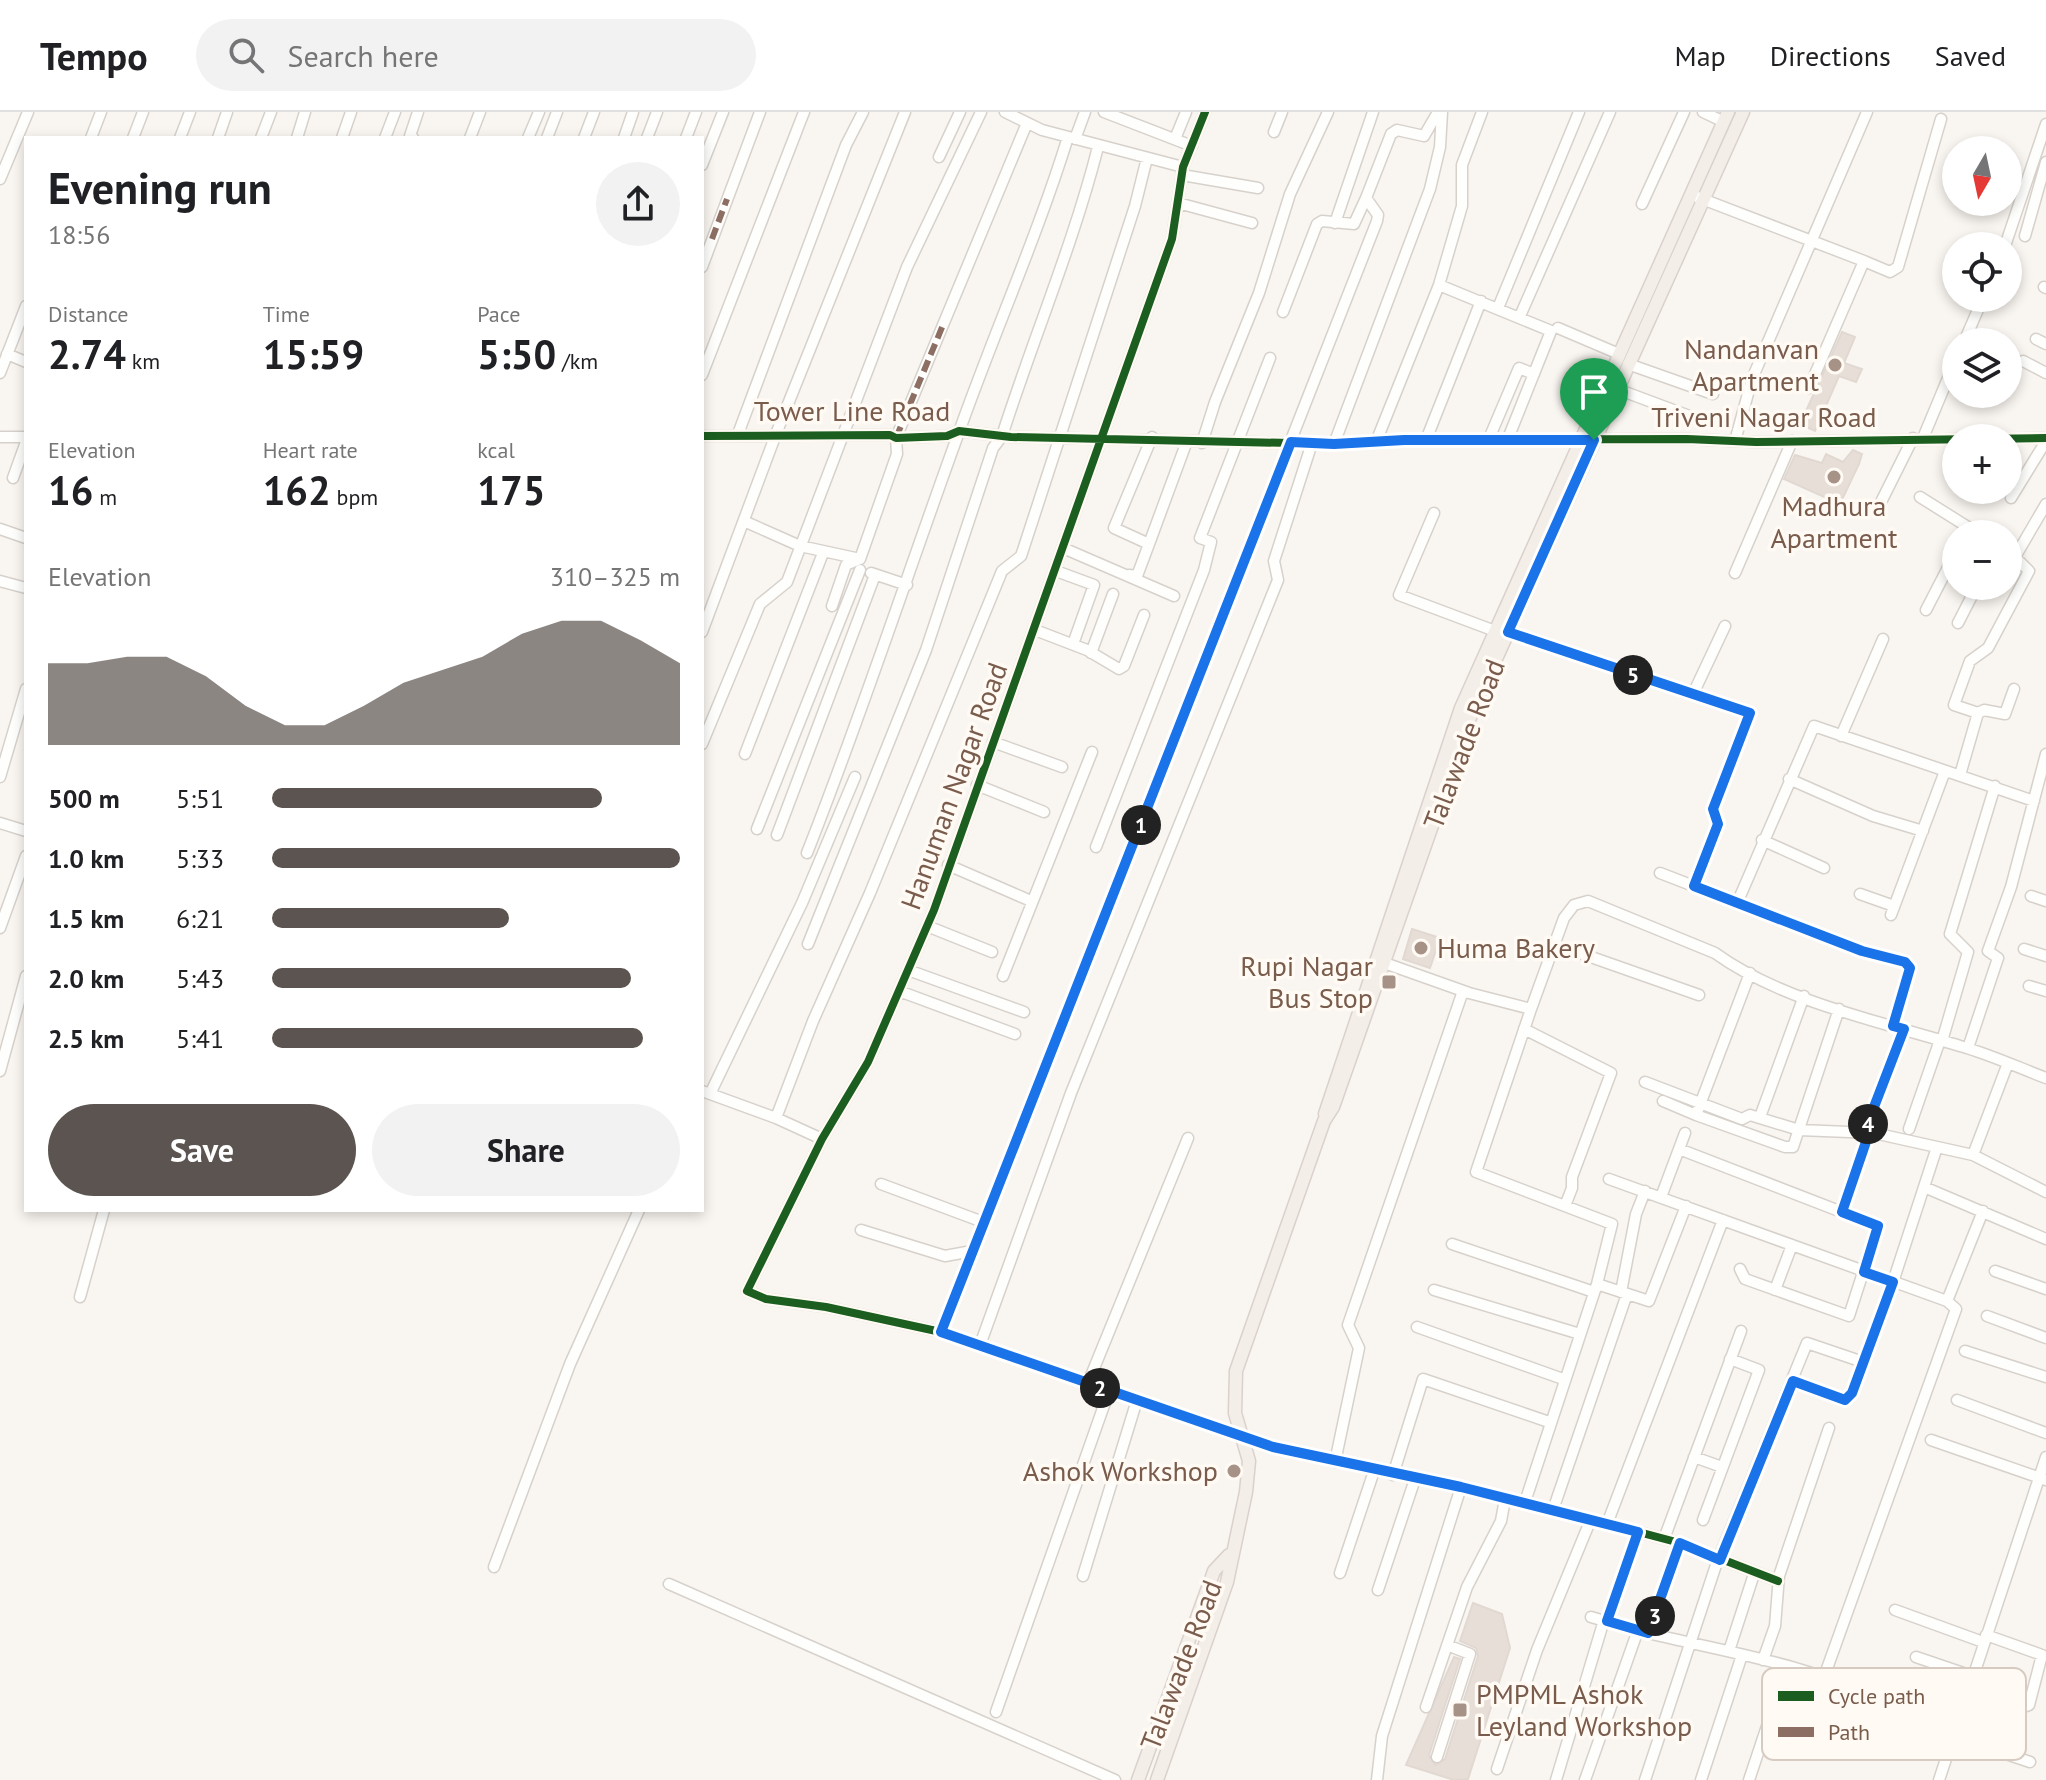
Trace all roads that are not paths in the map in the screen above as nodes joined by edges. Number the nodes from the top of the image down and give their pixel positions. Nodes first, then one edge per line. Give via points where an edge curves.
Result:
1 (28, 112) edge
2 (101, 112) edge
3 (143, 112) edge
4 (190, 112) edge
5 (227, 112) edge
6 (271, 112) edge
7 (305, 112) edge
8 (351, 112) edge
9 (395, 112) edge
10 (418, 112) edge
11 (480, 112) edge
12 (539, 112) edge
13 (557, 112) edge
14 (594, 112) edge
15 (633, 112) edge
16 (657, 112) edge
17 (696, 112) edge
18 (723, 112) edge
19 (760, 112) edge
20 (804, 112) edge
21 (863, 112) edge
22 (905, 112) edge
23 (960, 112) edge
24 (981, 112) edge
25 (1005, 112) edge
26 (1085, 112) edge
27 (1104, 112) edge
28 (1114, 112) edge
29 (1186, 112) edge
30 (1205, 112) edge
31 (1282, 112) edge
32 (1328, 112) edge
33 (1373, 112) edge
34 (1440, 112) edge
35 (1482, 112) edge
36 (1579, 112) edge
37 (1610, 112) edge
38 (1684, 112) edge
39 (1703, 112) edge
40 (1743, 112) edge
41 (1867, 112) edge
42 (1726, 117) edge
43 (1941, 119) dead end
44 (1027, 123) junction
45 (2046, 124) edge
46 (1274, 132) dead end
47 (1177, 134) junction
48 (92, 136) edge
49 (134, 136) edge
50 (181, 136) edge
51 (219, 136) edge
52 (262, 136) edge
53 (298, 136) edge
54 (343, 136) edge
55 (386, 136) edge
56 (410, 136) edge
57 (471, 136) edge
58 (529, 136) edge
59 (548, 136) edge
60 (585, 136) edge
61 (625, 136) edge
62 (648, 136) edge
63 (687, 136) edge
64 (1072, 138) junction
65 (1193, 143) junction
66 (1098, 147) junction
67 (939, 157) dead end
68 (1147, 158) junction
69 (704, 160) edge
70 (2046, 162) edge
71 (1183, 171) junction
72 (0, 179) edge
73 (1258, 188) dead end
74 (1697, 197) junction
75 (1366, 198) junction
76 (1178, 203) junction
77 (1642, 204) dead end
78 (1252, 223) dead end
79 (1335, 223) junction
80 (2010, 232) edge
81 (2025, 236) dead end
82 (1812, 241) junction
83 (1864, 261) junction
84 (704, 262) edge
85 (1439, 285) junction
86 (1481, 301) junction
87 (1498, 308) junction
88 (24, 311) edge
89 (1283, 312) dead end
90 (1520, 316) junction
91 (1558, 328) dead end
92 (7, 354) junction
93 (1270, 358) dead end
94 (1624, 359) junction
95 (24, 361) edge
96 (2023, 361) dead end
97 (704, 370) edge
98 (0, 373) edge
99 (2046, 373) edge
100 (1534, 374) junction
101 (1809, 388) dead end
102 (1942, 388) edge
103 (1617, 389) junction
104 (1713, 394) dead end
105 (1700, 420) dead end
106 (959, 431) junction
107 (738, 434) junction
108 (776, 434) junction
109 (842, 435) junction
110 (704, 436) edge
111 (1002, 436) junction
112 (0, 437) edge
113 (1061, 437) junction
114 (1101, 437) junction
115 (1152, 437) junction
116 (896, 438) junction
117 (1918, 438) junction
118 (2046, 439) edge
119 (24, 440) edge
120 (1426, 440) junction
121 (1587, 440) junction
122 (1187, 441) junction
123 (1488, 441) junction
124 (1507, 441) junction
125 (1735, 441) junction
126 (1792, 441) junction
127 (1236, 442) junction
128 (1291, 442) junction
129 (1381, 442) junction
130 (1202, 443) junction
131 (1312, 443) junction
132 (1334, 444) junction
133 (24, 446) edge
134 (13, 478) dead end
135 (2022, 479) edge
136 (1920, 497) dead end
137 (1880, 504) dead end
138 (2046, 504) edge
139 (1434, 513) dead end
140 (1954, 520) edge
141 (746, 522) junction
142 (0, 529) edge
143 (24, 537) edge
144 (2022, 539) edge
145 (1149, 544) junction
146 (800, 546) junction
147 (1063, 548) junction
148 (823, 553) junction
149 (860, 564) junction
150 (2022, 565) edge
151 (1056, 571) junction
152 (1735, 573) dead end
153 (875, 575) junction
154 (1127, 575) junction
155 (1942, 579) edge
156 (0, 581) edge
157 (2022, 584) edge
158 (907, 585) junction
159 (24, 587) edge
160 (1113, 594) dead end
161 (1174, 596) dead end
162 (1970, 600) edge
163 (2014, 600) edge
164 (832, 606) dead end
165 (1926, 610) dead end
166 (1144, 615) dead end
167 (1958, 623) dead end
168 (1725, 626) dead end
169 (704, 627) edge
170 (1035, 630) junction
171 (1500, 630) junction
172 (1883, 639) dead end
173 (1073, 644) junction
174 (1091, 653) junction
175 (2014, 689) dead end
176 (1693, 694) junction
177 (24, 696) edge
178 (1978, 713) junction
179 (1841, 736) junction
180 (704, 739) edge
181 (993, 742) junction
182 (1092, 752) dead end
183 (745, 754) dead end
184 (2046, 754) edge
185 (1062, 767) dead end
186 (1945, 771) junction
187 (1960, 775) junction
188 (0, 777) edge
189 (855, 777) dead end
190 (1789, 779) junction
191 (977, 785) junction
192 (1995, 786) junction
193 (2034, 801) junction
194 (1044, 812) dead end
195 (0, 823) edge
196 (757, 829) dead end
197 (24, 830) edge
198 (1923, 831) junction
199 (777, 835) dead end
200 (1762, 840) junction
201 (1096, 847) dead end
202 (807, 853) dead end
203 (24, 862) edge
204 (948, 865) junction
205 (1824, 868) dead end
206 (1660, 873) dead end
207 (1694, 886) junction
208 (1860, 894) dead end
209 (2031, 896) dead end
210 (1031, 901) junction
211 (1738, 901) junction
212 (2046, 901) edge
213 (927, 926) junction
214 (0, 928) edge
215 (808, 944) dead end
216 (1554, 944) junction
217 (2024, 949) dead end
218 (992, 952) dead end
219 (2046, 956) edge
220 (1380, 962) junction
221 (908, 970) junction
222 (1750, 973) junction
223 (1003, 976) dead end
224 (24, 983) edge
225 (2029, 986) dead end
226 (899, 991) junction
227 (1463, 991) junction
228 (2046, 991) edge
229 (1699, 995) dead end
230 (1804, 996) junction
231 (1531, 1009) junction
232 (1839, 1009) junction
233 (1024, 1012) dead end
234 (1893, 1026) junction
235 (1524, 1029) junction
236 (1904, 1029) junction
237 (1015, 1034) dead end
238 (1941, 1040) junction
239 (1968, 1048) junction
240 (2008, 1063) junction
241 (0, 1071) edge
242 (2046, 1078) edge
243 (1645, 1082) dead end
244 (704, 1093) edge
245 (1663, 1101) dead end
246 (1698, 1110) junction
247 (1760, 1117) junction
248 (776, 1118) junction
249 (1909, 1129) dead end
250 (1799, 1130) junction
251 (1685, 1133) dead end
252 (1867, 1133) junction
253 (1188, 1138) dead end
254 (822, 1139) junction
255 (1937, 1147) junction
256 (1679, 1149) junction
257 (1973, 1155) junction
258 (1609, 1179) dead end
259 (881, 1184) dead end
260 (1924, 1187) junction
261 (1645, 1191) junction
262 (2046, 1192) edge
263 (1661, 1197) junction
264 (1565, 1206) junction
265 (1686, 1206) junction
266 (1983, 1211) junction
267 (103, 1212) edge
268 (638, 1212) edge
269 (1842, 1212) junction
270 (1723, 1220) junction
271 (983, 1222) junction
272 (861, 1230) dead end
273 (2046, 1239) edge
274 (1452, 1244) dead end
275 (1792, 1245) junction
276 (972, 1251) junction
277 (1740, 1269) dead end
278 (1995, 1271) dead end
279 (1864, 1272) junction
280 (1893, 1282) junction
281 (1595, 1288) junction
282 (2046, 1289) edge
283 (1434, 1290) dead end
284 (1775, 1290) junction
285 (1624, 1293) junction
286 (80, 1297) dead end
287 (1947, 1301) junction
288 (1987, 1316) dead end
289 (1417, 1327) dead end
290 (1741, 1331) dead end
291 (941, 1332) junction
292 (1580, 1334) junction
293 (2046, 1338) edge
294 (980, 1345) junction
295 (1965, 1351) dead end
296 (1730, 1359) junction
297 (1863, 1362) junction
298 (2046, 1377) edge
299 (1563, 1379) junction
300 (1793, 1381) junction
301 (1088, 1383) junction
302 (1109, 1391) junction
303 (1137, 1400) junction
304 (1957, 1400) dead end
305 (1549, 1422) junction
306 (1829, 1428) dead end
307 (2046, 1433) edge
308 (1241, 1435) junction
309 (1931, 1440) dead end
310 (1694, 1457) junction
311 (2046, 1457) edge
312 (1335, 1462) junction
313 (1722, 1467) junction
314 (1374, 1471) junction
315 (1393, 1475) junction
316 (1415, 1479) junction
317 (2042, 1479) edge
318 (1461, 1487) junction
319 (1505, 1499) junction
320 (1525, 1502) junction
321 (1553, 1510) junction
322 (1591, 1519) junction
323 (1703, 1520) dead end
324 (1607, 1524) junction
325 (1638, 1532) junction
326 (1664, 1539) junction
327 (1680, 1543) junction
328 (1230, 1554) junction
329 (1720, 1560) junction
330 (494, 1567) dead end
331 (1340, 1573) dead end
332 (1754, 1574) junction
333 (1083, 1576) dead end
334 (1778, 1581) junction
335 (669, 1584) dead end
336 (1378, 1590) dead end
337 (1895, 1610) dead end
338 (1591, 1617) dead end
339 (1605, 1621) junction
340 (1643, 1632) junction
341 (1985, 1638) junction
342 (1690, 1643) junction
343 (1447, 1645) junction
344 (1729, 1651) junction
345 (1742, 1655) junction
346 (1916, 1657) dead end
347 (1763, 1660) junction
348 (1787, 1666) joint
349 (1794, 1668) edge
350 (1827, 1668) edge
351 (1941, 1668) edge
352 (1975, 1668) edge
353 (2026, 1706) edge
354 (1426, 1707) dead end
355 (996, 1712) dead end
356 (1762, 1741) edge
357 (1437, 1757) dead end
358 (1945, 1760) edge
359 (2024, 1760) edge
360 (2030, 1762) dead end
361 (1497, 1769) dead end
362 (1115, 1780) edge
363 (1138, 1780) edge
364 (1157, 1780) edge
365 (1377, 1780) edge
366 (1556, 1780) edge
367 (1585, 1780) edge
368 (1645, 1780) edge
369 (1701, 1780) edge
370 (1749, 1780) edge
371 (1939, 1780) edge

1 - 72 street
2 - 48 street
3 - 49 street
4 - 50 street
5 - 51 street
6 - 52 street
7 - 53 street
8 - 54 street
9 - 55 street
10 - 56 street
11 - 57 street
12 - 58 street
13 - 59 street
14 - 60 street
15 - 61 street
16 - 62 street
17 - 63 street
18 - 69 street
19 - 84 street
20 - 97 street
21 - 107 street
22 - 108 street
23 - 67 street
24 - 109 street via 907,267
25 - 44 street
26 - 64 street
27 - 65 street
28 - 47 street
29 - 47 street
30 - 65 street, Hanuman Nagar Road
31 - 46 street
32 - 130 street via 1290,194
33 - 79 street
34 - 75 street via 1424,136 1397,130 1391,134
34 - 132 street via 1440,147 1430,189
35 - 85 street via 1462,165 1462,206
36 - 87 street
37 - 90 street
38 - 77 street
39 - 42 street
40 - 74 main road, Talawade Road
41 - 82 street
42 - 74 main road, Talawade Road
43 - 83 street via 1898,267 1890,272
44 - 64 street
44 - 116 street
45 - 80 street
47 - 65 street
64 - 66 street
64 - 106 street
65 - 71 street, Hanuman Nagar Road
66 - 68 street
66 - 111 street via 1072,242 1056,273
68 - 71 street
68 - 113 street
70 - 81 street
71 - 73 street
71 - 76 street, Hanuman Nagar Road
74 - 82 street
74 - 94 main road, Talawade Road
75 - 79 street via 1354,224
75 - 128 street via 1377,221
76 - 78 street
76 - 114 street, Hanuman Nagar Road via 1172,239
79 - 89 street via 1317,224
82 - 83 street
82 - 125 street via 1752,379
83 - 101 street
85 - 86 street
85 - 129 street
86 - 87 street
86 - 120 street
87 - 90 street
88 - 92 street
90 - 100 street via 1551,331
91 - 94 street
92 - 95 street
92 - 98 street
93 - 127 street
94 - 103 main road, Talawade Road
94 - 104 street
94 - 121 main road, Talawade Road
96 - 99 street
100 - 123 street via 1519,368
100 - 124 street
102 - 117 street
103 - 105 street
103 - 121 main road, Talawade Road
106 - 111 street, Tower Line Road
106 - 116 street, Tower Line Road
106 - 158 street
107 - 108 street, Tower Line Road
107 - 110 street, Tower Line Road
108 - 109 street, Tower Line Road
108 - 141 street
109 - 116 street, Tower Line Road
109 - 146 street
111 - 113 street, Tower Line Road
111 - 215 street via 993,448 926,650
112 - 119 street
113 - 114 street, Tower Line Road
113 - 248 street via 1021,556 1002,571
114 - 115 street, Tower Line Road
114 - 147 street, Hanuman Nagar Road
115 - 122 street, Tower Line Road
115 - 145 street via 1114,528
116 - 149 street via 897,454
117 - 118 street, Triveni Nagar Road
117 - 126 street, Triveni Nagar Road
117 - 137 street
118 - 135 street
120 - 123 street, Triveni Nagar Road
120 - 129 street, Triveni Nagar Road
121 - 124 street, Triveni Nagar Road
121 - 125 street, Triveni Nagar Road
121 - 171 main road, Talawade Road
122 - 130 street, Tower Line Road
122 - 145 street
123 - 124 street, Triveni Nagar Road
125 - 126 street, Triveni Nagar Road
126 - 152 street
127 - 128 street, Tower Line Road
127 - 130 street, Tower Line Road
127 - 201 street via 1200,538 1211,542 1204,570
128 - 131 street, Tower Line Road
128 - 271 street
129 - 132 street, Tower Line Road
131 - 132 street, Tower Line Road
131 - 294 street via 1274,561 1278,580 1060,1121
133 - 134 street
136 - 140 street
138 - 144 street
139 - 171 street via 1399,595
141 - 146 street
141 - 169 street
142 - 143 street
145 - 154 street via 1137,576
146 - 148 street
146 - 180 street via 784,588 760,604
147 - 151 street, Hanuman Nagar Road
147 - 154 street
148 - 149 street
148 - 183 street
149 - 153 street
149 - 164 street via 846,565
149 - 196 street
150 - 157 street via 2029,571
151 - 170 street, Hanuman Nagar Road
151 - 173 street via 1094,585
153 - 158 street
153 - 199 street
154 - 161 street
155 - 165 street
156 - 159 street
158 - 202 street
160 - 174 street
162 - 167 street
163 - 178 street via 1988,648 1970,661 1954,705
166 - 174 street via 1122,668
168 - 176 street
170 - 173 street
170 - 181 street, Hanuman Nagar Road
171 - 176 street
171 - 220 main road, Talawade Road via 1464,717
172 - 179 street
173 - 174 street
175 - 178 street via 2005,714
176 - 207 street via 1750,713 1713,809 1718,824
177 - 188 street
178 - 187 street
179 - 186 street
179 - 190 street via 1814,726
181 - 185 street
181 - 191 street, Hanuman Nagar Road
182 - 210 street
184 - 193 street
186 - 187 street
186 - 198 street
187 - 192 street
189 - 244 street via 802,903
190 - 198 street via 1873,816
190 - 200 street
191 - 194 street
191 - 204 street, Hanuman Nagar Road
192 - 193 street
192 - 238 street via 1950,934 1968,952
193 - 239 street via 1988,951 1998,958
195 - 197 street
198 - 208 street via 1893,911
200 - 205 street
200 - 211 street
203 - 214 street
204 - 210 street
204 - 213 street, Hanuman Nagar Road
206 - 207 street
207 - 211 street
209 - 212 street
210 - 223 street
211 - 234 street via 1908,964
213 - 218 street
213 - 221 street, Hanuman Nagar Road
216 - 222 street via 1574,905 1588,901 1715,953
216 - 229 street
216 - 231 street
217 - 219 street
220 - 227 street
220 - 308 main road, Talawade Road via 1326,1101 1324,1121 1236,1371 1233,1393
221 - 226 street, Hanuman Nagar Road
221 - 233 street
222 - 230 street
222 - 246 street
224 - 241 street
225 - 228 street
226 - 237 street
226 - 254 street, Hanuman Nagar Road via 868,1062
227 - 231 street
227 - 312 street via 1348,1325 1359,1348
230 - 232 street
230 - 247 street
231 - 235 street
232 - 234 street
232 - 250 street
234 - 236 street
235 - 264 street via 1611,1073
235 - 264 street via 1476,1172
236 - 238 street
236 - 252 street
238 - 239 street
238 - 249 street
239 - 240 street
240 - 242 street
240 - 257 street
243 - 246 street
244 - 248 street
245 - 246 street
246 - 247 street via 1742,1119
246 - 250 street via 1785,1147 1793,1147
247 - 250 street
248 - 254 street
250 - 252 street
251 - 256 street
252 - 255 street
252 - 269 street
253 - 301 street
254 - 291 street, Hanuman Nagar Road via 747,1291
255 - 257 street
255 - 260 street
256 - 263 street
256 - 269 street
257 - 262 street
258 - 261 street
259 - 271 street
260 - 266 street
260 - 280 street
261 - 263 street
261 - 285 street via 1636,1214
263 - 265 street
264 - 281 street via 1612,1224
265 - 270 street
265 - 285 street via 1649,1301
266 - 273 street
266 - 287 street
267 - 286 street
268 - 330 street via 564,1378
269 - 279 street via 1878,1226
270 - 275 street
270 - 324 street
271 - 276 street
272 - 276 street via 945,1256
274 - 281 street
275 - 279 street
275 - 284 street
276 - 291 street
277 - 284 street via 1741,1277
278 - 282 street
279 - 280 street
279 - 284 street via 1849,1316
280 - 287 street
280 - 297 street
281 - 285 street
281 - 292 street
283 - 292 street
285 - 321 street
287 - 350 street via 1956,1309
288 - 293 street
289 - 299 street
290 - 296 street
291 - 294 street
292 - 299 street
294 - 301 street
295 - 298 street
296 - 310 street
296 - 313 street via 1759,1370
297 - 300 street via 1847,1400
297 - 300 street via 1807,1343
299 - 305 street
300 - 329 street
301 - 302 street
302 - 303 street
302 - 355 street
303 - 308 street
303 - 333 street
304 - 307 street
305 - 315 street via 1426,1378
305 - 320 street
306 - 334 street
308 - 312 street
308 - 328 main road, Talawade Road via 1249,1461
309 - 317 street
310 - 313 street
310 - 326 street
311 - 317 street
312 - 314 street
313 - 323 street
314 - 315 street
314 - 331 street
315 - 316 street
316 - 318 street
316 - 336 street
317 - 341 street
318 - 319 street
318 - 365 street via 1382,1736
319 - 320 street
319 - 343 street via 1501,1521 1467,1587
320 - 321 street
321 - 322 street
322 - 324 street
322 - 361 street via 1537,1650
324 - 325 street
325 - 326 street
325 - 339 street
326 - 327 street
327 - 329 street
327 - 340 street
328 - 363 main road, Talawade Road via 1214,1571
328 - 364 main road, Talawade Road via 1227,1582
329 - 332 street
329 - 342 street
332 - 334 street
332 - 344 street
334 - 347 street via 1775,1626
335 - 362 street
337 - 341 street
338 - 339 street
339 - 340 street
339 - 366 street
340 - 342 street
340 - 367 street
341 - 352 street
341 - 353 street via 2042,1655
342 - 344 street
342 - 368 street
343 - 354 street
343 - 357 street via 1470,1654
344 - 345 street
345 - 347 street
345 - 369 street
346 - 351 street
347 - 348 street
348 - 349 street
356 - 370 street
358 - 371 street
359 - 360 street

